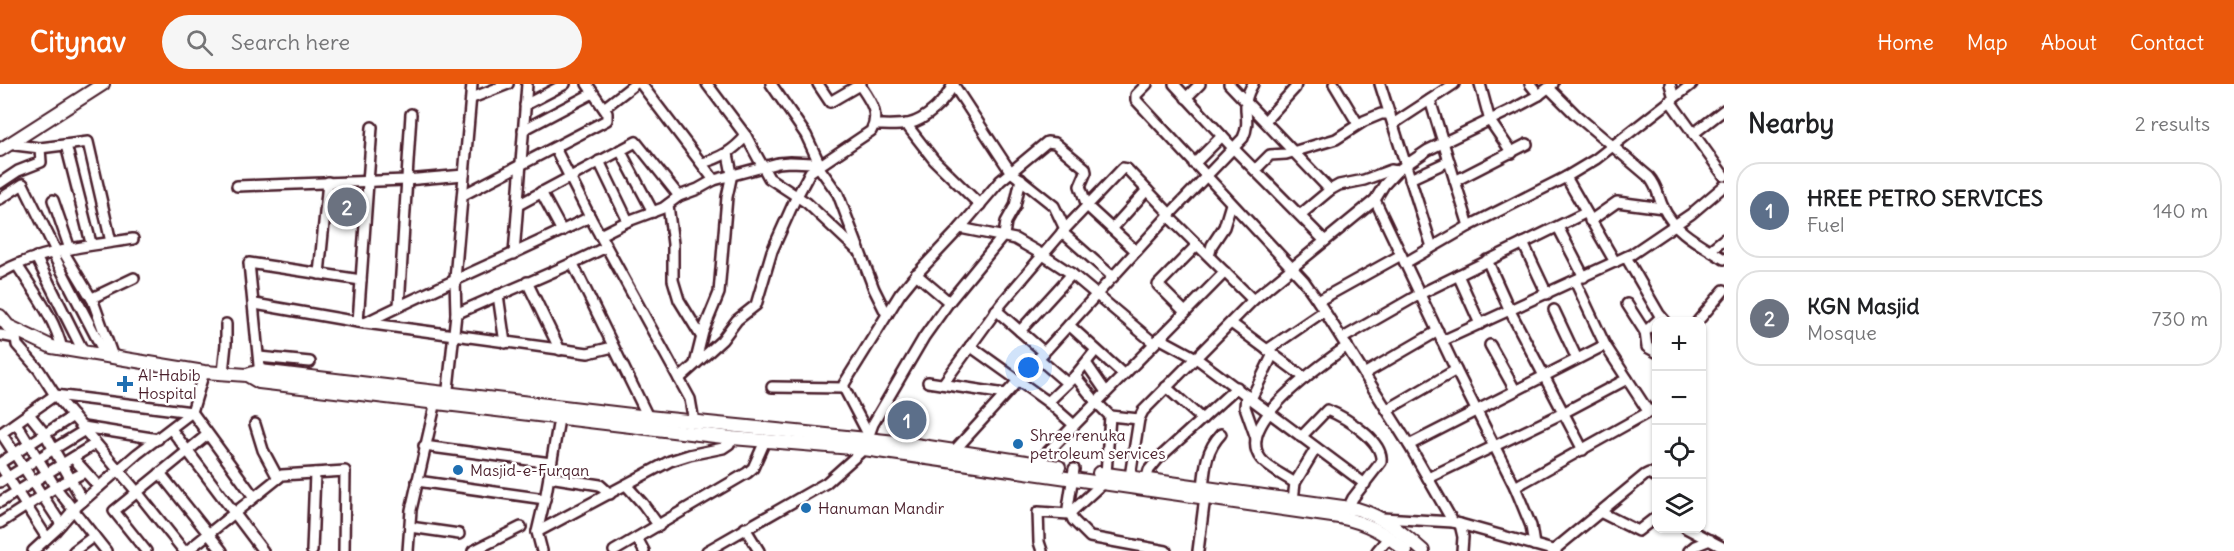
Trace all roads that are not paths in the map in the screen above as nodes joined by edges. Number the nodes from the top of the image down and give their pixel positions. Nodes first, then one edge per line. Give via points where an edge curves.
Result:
1 (93, 84) edge
2 (103, 84) edge
3 (472, 84) edge
4 (508, 84) edge
5 (527, 84) edge
6 (566, 84) edge
7 (587, 84) edge
8 (635, 84) edge
9 (641, 84) edge
10 (707, 84) edge
11 (771, 84) edge
12 (818, 84) edge
13 (860, 84) edge
14 (953, 84) edge
15 (1147, 84) edge
16 (1174, 84) edge
17 (1200, 84) edge
18 (1229, 84) edge
19 (1253, 84) edge
20 (1296, 84) edge
21 (1334, 84) edge
22 (1380, 84) edge
23 (1454, 84) edge
24 (1480, 84) edge
25 (1530, 84) edge
26 (1670, 84) edge
27 (1692, 84) edge
28 (1551, 86) edge
29 (593, 93) junction
30 (1539, 95) junction
31 (472, 98) junction
32 (1186, 98) junction
33 (1245, 100) junction
34 (1430, 100) junction
35 (1672, 100) junction
36 (525, 105) junction
37 (604, 108) junction
38 (411, 114) dead end
39 (1722, 115) edge
40 (1391, 119) junction
41 (1265, 121) junction
42 (1490, 121) junction
43 (906, 124) junction
44 (1358, 124) junction
45 (874, 125) junction
46 (372, 127) dead end
47 (524, 130) junction
48 (1694, 134) junction
49 (746, 136) junction
50 (1222, 136) junction
51 (1443, 143) junction
52 (1527, 144) dead end
53 (3, 145) edge
54 (66, 145) junction
55 (1614, 146) junction
56 (40, 148) junction
57 (555, 148) junction
58 (1233, 148) junction
59 (620, 150) junction
60 (1293, 151) junction
61 (1512, 153) junction
62 (728, 154) junction
63 (599, 161) junction
64 (1449, 161) junction
65 (702, 163) junction
66 (1194, 164) junction
67 (520, 165) junction
68 (1406, 165) junction
69 (819, 166) junction
70 (762, 167) junction
71 (1255, 170) junction
72 (1010, 171) junction
73 (1397, 171) junction
74 (732, 174) junction
75 (465, 176) junction
76 (1724, 176) edge
77 (570, 177) junction
78 (1206, 177) junction
79 (1566, 177) junction
80 (405, 180) junction
81 (714, 180) junction
82 (1021, 180) junction
83 (1410, 180) junction
84 (369, 181) junction
85 (1455, 181) junction
86 (328, 182) junction
87 (0, 183) edge
88 (237, 186) dead end
89 (1724, 186) edge
90 (1148, 190) junction
91 (1330, 190) junction
92 (541, 192) junction
93 (463, 195) junction
94 (797, 195) junction
95 (679, 196) junction
96 (0, 199) edge
97 (53, 200) dead end
98 (1375, 200) junction
99 (1231, 204) junction
100 (518, 205) junction
101 (668, 205) junction
102 (980, 205) junction
103 (1088, 206) junction
104 (1663, 208) junction
105 (653, 212) junction
106 (1169, 215) junction
107 (1300, 215) junction
108 (590, 217) junction
109 (1588, 217) junction
110 (628, 220) junction
111 (1676, 225) junction
112 (1469, 226) junction
113 (1558, 227) junction
114 (960, 228) junction
115 (1112, 229) junction
116 (562, 231) junction
117 (1063, 231) junction
118 (600, 235) junction
119 (1004, 235) junction
120 (133, 239) dead end
121 (1724, 239) edge
122 (1325, 241) junction
123 (111, 242) junction
124 (91, 243) junction
125 (1523, 243) junction
126 (1197, 245) junction
127 (606, 247) junction
128 (1432, 247) junction
129 (1710, 250) junction
130 (1136, 251) junction
131 (61, 252) junction
132 (860, 253) junction
133 (514, 254) junction
134 (1043, 255) junction
135 (1209, 256) junction
136 (36, 257) junction
137 (1626, 257) junction
138 (1403, 259) junction
139 (1724, 259) edge
140 (1487, 260) junction
141 (1615, 262) junction
142 (573, 264) junction
143 (17, 265) junction
144 (1291, 268) junction
145 (1225, 272) junction
146 (0, 273) edge
147 (319, 274) junction
148 (916, 274) junction
149 (1072, 274) junction
150 (1458, 275) junction
151 (1113, 277) junction
152 (134, 278) dead end
153 (455, 279) junction
154 (1580, 279) junction
155 (361, 280) junction
156 (527, 282) junction
157 (1724, 290) edge
158 (1420, 294) junction
159 (1547, 294) junction
160 (498, 295) junction
161 (1097, 295) junction
162 (92, 298) junction
163 (1253, 300) junction
164 (1318, 300) junction
165 (949, 302) junction
166 (255, 304) junction
167 (1627, 304) dead end
168 (399, 306) junction
169 (996, 310) junction
170 (1324, 310) junction
171 (1554, 310) dead end
172 (1510, 311) junction
173 (1185, 312) junction
174 (456, 314) junction
175 (887, 315) junction
176 (0, 316) edge
177 (1662, 317) edge
178 (1701, 317) edge
179 (361, 323) junction
180 (1231, 323) junction
181 (226, 324) dead end
182 (1480, 324) junction
183 (1068, 325) junction
184 (1652, 327) edge
185 (1020, 331) junction
186 (1438, 331) junction
187 (1645, 332) junction
188 (15, 334) junction
189 (0, 336) edge
190 (454, 336) junction
191 (701, 336) junction
192 (1156, 341) junction
193 (1442, 341) junction
194 (1345, 342) junction
195 (505, 343) junction
196 (1490, 345) dead end
197 (1605, 345) junction
198 (970, 346) junction
199 (613, 347) junction
200 (62, 349) junction
201 (1652, 349) edge
202 (560, 350) junction
203 (1096, 350) junction
204 (1270, 352) junction
205 (84, 353) junction
206 (1041, 355) junction
207 (110, 357) junction
208 (259, 357) junction
209 (1196, 358) junction
210 (1577, 359) junction
211 (310, 362) dead end
212 (1086, 363) junction
213 (694, 364) junction
214 (1456, 370) junction
215 (204, 372) junction
216 (223, 373) junction
217 (1122, 374) junction
218 (1364, 374) junction
219 (260, 376) junction
220 (1075, 376) junction
221 (1544, 376) junction
222 (1305, 378) junction
223 (679, 379) junction
224 (1627, 379) junction
225 (928, 381) dead end
226 (1017, 382) junction
227 (1067, 383) junction
228 (944, 384) junction
229 (772, 387) dead end
230 (1166, 387) junction
231 (1237, 387) junction
232 (844, 388) junction
233 (1515, 390) junction
234 (1106, 392) junction
235 (1005, 394) junction
236 (55, 395) junction
237 (1249, 397) junction
238 (442, 398) junction
239 (1048, 402) junction
240 (1096, 402) junction
241 (1476, 409) junction
242 (1652, 409) edge
243 (1387, 410) junction
244 (192, 412) junction
245 (560, 412) junction
246 (1268, 413) junction
247 (1563, 413) junction
248 (29, 414) junction
249 (73, 416) junction
250 (1110, 416) junction
251 (1202, 418) junction
252 (1139, 419) junction
253 (694, 422) junction
254 (16, 423) junction
255 (647, 423) junction
256 (255, 424) dead end
257 (1074, 425) junction
258 (84, 428) junction
259 (171, 429) junction
260 (2, 430) edge
261 (45, 434) junction
262 (1221, 434) dead end
263 (207, 435) junction
264 (1301, 437) junction
265 (732, 438) junction
266 (1256, 438) junction
267 (158, 439) junction
268 (765, 441) junction
269 (866, 441) junction
270 (95, 444) junction
271 (29, 445) junction
272 (1408, 445) junction
273 (424, 446) junction
274 (1494, 446) junction
275 (1316, 448) junction
276 (53, 450) junction
277 (187, 450) junction
278 (1583, 450) junction
279 (954, 451) junction
280 (15, 453) junction
281 (39, 458) junction
282 (73, 458) junction
283 (551, 463) junction
284 (0, 464) edge
285 (1036, 464) junction
286 (62, 465) junction
287 (23, 466) junction
288 (119, 470) junction
289 (85, 472) junction
290 (160, 473) junction
291 (315, 473) junction
292 (1073, 473) junction
293 (48, 474) junction
294 (1652, 475) edge
295 (549, 477) junction
296 (278, 478) junction
297 (1105, 478) junction
298 (1428, 478) junction
299 (4, 479) edge
300 (71, 480) junction
301 (1146, 480) junction
302 (417, 481) junction
303 (1129, 481) junction
304 (32, 483) junction
305 (1295, 483) junction
306 (1365, 484) junction
307 (626, 485) junction
308 (99, 487) junction
309 (1515, 487) junction
310 (56, 488) junction
311 (16, 492) junction
312 (137, 492) junction
313 (1204, 492) junction
314 (610, 494) junction
315 (42, 497) junction
316 (254, 497) junction
317 (545, 499) junction
318 (1293, 500) junction
319 (84, 501) junction
320 (0, 502) edge
321 (27, 507) junction
322 (1348, 508) junction
323 (73, 509) junction
324 (235, 512) junction
325 (1600, 512) junction
326 (1069, 514) junction
327 (1381, 518) junction
328 (1652, 520) edge
329 (1363, 522) junction
330 (0, 523) edge
331 (1456, 523) junction
332 (61, 524) junction
333 (659, 526) junction
334 (410, 527) junction
335 (521, 527) dead end
336 (745, 528) junction
337 (537, 532) junction
338 (1696, 533) edge
339 (208, 534) junction
340 (459, 534) dead end
341 (94, 536) junction
342 (1389, 537) junction
343 (47, 538) junction
344 (637, 538) junction
345 (1710, 540) junction
346 (1534, 545) junction
347 (491, 547) edge
348 (1115, 547) edge
349 (1724, 548) edge
350 (1159, 550) edge
351 (33, 551) edge
352 (74, 551) edge
353 (106, 551) edge
354 (146, 551) edge
355 (186, 551) edge
356 (222, 551) edge
357 (263, 551) edge
358 (312, 551) edge
359 (344, 551) edge
360 (408, 551) edge
361 (473, 551) edge
362 (542, 551) edge
363 (614, 551) edge
364 (644, 551) edge
365 (708, 551) edge
366 (759, 551) edge
367 (1042, 551) edge
368 (1198, 551) edge
369 (1377, 551) edge
370 (1406, 551) edge
371 (1423, 551) edge
372 (1462, 551) edge
373 (1555, 551) edge
374 (1689, 551) edge

1 - 53 main road
2 - 53 main road
3 - 31 street
4 - 31 street
5 - 36 street
6 - 36 street
7 - 29 street
8 - 37 street
9 - 65 street
10 - 49 street
11 - 69 street via 806,135
12 - 13 street via 830,102
13 - 45 street via 875,109
14 - 43 street via 929,113
14 - 72 street
15 - 66 street via 1136,100
16 - 32 street
17 - 32 street
18 - 33 street
19 - 33 street
20 - 41 street
21 - 44 street
22 - 40 street
23 - 34 street
24 - 42 street
25 - 30 street
26 - 35 street
27 - 35 street
28 - 30 street
28 - 55 street via 1576,115
29 - 37 street
29 - 47 street
30 - 42 street
31 - 75 street
32 - 50 street
33 - 41 street
33 - 58 street via 1246,131
34 - 40 street
34 - 51 street
35 - 48 street
35 - 55 street
36 - 47 street
37 - 57 street via 606,120
38 - 80 street
39 - 48 street
40 - 44 street via 1376,115
40 - 68 street
41 - 60 street
42 - 51 street
42 - 61 street
43 - 45 street
43 - 102 street via 934,160
44 - 60 street via 1336,139
45 - 69 street via 867,136
46 - 84 street
47 - 67 street
48 - 76 street
49 - 62 street
49 - 70 street
50 - 58 street
50 - 66 street
51 - 64 street
51 - 68 street
52 - 61 street
53 - 56 street
54 - 56 street
54 - 123 street via 88,142
54 - 124 street
55 - 79 street
55 - 104 street via 1655,184
56 - 87 street via 41,162
57 - 67 street
57 - 77 street
58 - 71 street
58 - 78 street
59 - 63 street
59 - 95 street via 638,143
59 - 105 street
60 - 71 street via 1270,155
60 - 91 street
61 - 85 street
62 - 65 street
62 - 74 street
63 - 77 street
63 - 110 street
64 - 83 street
64 - 85 street
65 - 81 street
66 - 78 street
67 - 93 street
67 - 100 street
68 - 73 street
68 - 83 street
69 - 70 street via 790,162
69 - 94 street via 810,172
69 - 132 street via 838,194
70 - 74 street
70 - 94 street via 772,180
71 - 107 street
72 - 82 street
72 - 102 street
72 - 103 street via 1047,142 1055,143 1086,170 1080,186
73 - 91 street
73 - 98 street
74 - 81 street
74 - 191 street via 719,294
75 - 80 street
75 - 93 street
77 - 92 street
77 - 108 street
78 - 99 street
78 - 106 street
79 - 109 street
79 - 112 street
80 - 84 street
80 - 168 street
81 - 95 street
82 - 117 street via 1054,206
82 - 119 street
83 - 128 street
84 - 86 street
84 - 155 street
85 - 112 street
86 - 88 street
86 - 147 street
89 - 111 street
90 - 103 street via 1123,168
90 - 106 street
90 - 115 street
91 - 107 street
92 - 100 street
92 - 116 street
93 - 153 street
94 - 132 street
94 - 213 street via 771,251 756,305
95 - 101 street
96 - 131 street via 23,184
97 - 131 street
98 - 122 street
98 - 138 street
99 - 135 street
99 - 144 street
100 - 133 street
101 - 105 street
101 - 191 street via 673,280 679,300
102 - 114 street
103 - 115 street
103 - 117 street
104 - 109 street via 1617,202
104 - 111 street
105 - 110 street
106 - 126 street
106 - 130 street
107 - 122 street
108 - 116 street
108 - 118 street
109 - 113 street
109 - 141 street
110 - 118 street
111 - 129 street
111 - 137 street
112 - 128 street
113 - 125 street
113 - 154 street
114 - 119 street
114 - 148 street
115 - 130 street
116 - 133 street
117 - 134 street
117 - 151 street
118 - 127 street
119 - 134 street
119 - 165 street
120 - 123 street
121 - 129 street
122 - 144 street
123 - 124 street
124 - 131 street
125 - 140 street
125 - 159 street
126 - 135 street
126 - 173 street via 1158,285
127 - 142 street
127 - 223 street
128 - 138 street
129 - 139 street
130 - 151 street
131 - 136 street
131 - 162 street
131 - 207 street
132 - 175 street
133 - 153 street
134 - 149 street
134 - 169 street
135 - 145 street
136 - 143 street
136 - 205 street
137 - 141 street
137 - 177 street
138 - 158 street
138 - 164 street
140 - 150 street
140 - 172 street
141 - 154 street
142 - 156 street
142 - 199 street
143 - 146 street
143 - 200 street via 48,313
144 - 163 street
144 - 164 street
145 - 163 street
145 - 173 street
147 - 155 street
147 - 166 street via 249,263
148 - 165 street
148 - 175 street
149 - 161 street
149 - 185 street
150 - 158 street
150 - 182 street
151 - 161 street
152 - 162 street
153 - 168 street
153 - 174 street
154 - 159 street
154 - 197 street
155 - 179 street
156 - 160 street
156 - 202 street
157 - 178 street
158 - 186 street
158 - 194 street
159 - 172 street
160 - 174 street
160 - 195 street
161 - 183 street
161 - 192 street
162 - 207 street
163 - 180 street
164 - 170 street
165 - 269 street via 924,337
166 - 179 street
166 - 208 street
167 - 187 street
168 - 179 street
169 - 185 street
169 - 198 street
170 - 194 street
170 - 204 street
171 - 210 street
172 - 182 street
172 - 221 street
173 - 192 street
174 - 190 street
175 - 232 street
176 - 188 main road
179 - 190 street
180 - 204 street
180 - 209 street
181 - 216 street
182 - 193 street
183 - 203 street
183 - 206 street
184 - 187 street
185 - 206 street
186 - 193 street
186 - 218 street
187 - 201 street via 1647,346
188 - 189 street
188 - 200 main road
188 - 236 street via 21,351
190 - 195 street
190 - 238 street
191 - 213 street
192 - 209 street
192 - 217 street
193 - 214 street
194 - 218 street
194 - 222 street
195 - 202 street
196 - 233 street
197 - 210 street
197 - 224 street
198 - 226 street
198 - 228 street
199 - 202 street via 588,353
199 - 255 street
200 - 205 main road
203 - 212 street
203 - 217 street
204 - 222 street
204 - 237 street
205 - 207 main road
206 - 226 street
206 - 227 street
207 - 215 main road
208 - 211 street
208 - 219 street
209 - 230 street
209 - 231 street
210 - 221 street
212 - 220 street
212 - 234 street
213 - 223 street
214 - 241 street
214 - 243 street
215 - 216 main road
215 - 244 street
216 - 219 main road
217 - 234 street
218 - 243 street
219 - 238 main road
220 - 227 street
220 - 240 street
221 - 233 street
221 - 247 street
222 - 246 street
223 - 253 street via 690,399
224 - 242 street
224 - 247 street
225 - 228 street
226 - 235 street
226 - 239 street
227 - 239 street
228 - 235 street
229 - 232 street
230 - 251 street
230 - 252 street
231 - 237 street
231 - 251 street
232 - 269 street
233 - 241 street
234 - 240 street
235 - 279 street
236 - 244 street
236 - 248 street
236 - 249 street
237 - 246 street
237 - 266 street via 1245,407
238 - 245 main road
238 - 273 street
239 - 257 street
240 - 250 street
240 - 257 street
241 - 272 street
241 - 274 street
242 - 278 street
243 - 272 street
244 - 259 street
244 - 263 street
245 - 255 main road
245 - 283 street
246 - 264 street
246 - 266 street
247 - 274 street
247 - 278 street
248 - 254 street
248 - 261 street
249 - 258 street
249 - 261 street
250 - 252 street
250 - 297 street
251 - 301 street via 1153,464
252 - 303 street
253 - 255 main road
253 - 269 main road
254 - 260 street
254 - 271 street
255 - 265 main road
256 - 296 street
257 - 285 street
258 - 267 street
258 - 270 street
258 - 276 street
259 - 267 street
259 - 277 street
260 - 280 street
261 - 271 street
261 - 276 street
262 - 313 street via 1208,454
263 - 277 street
263 - 316 street
264 - 275 street
264 - 306 street via 1327,410 1372,439 1382,459
265 - 268 main road
265 - 307 street via 723,448 681,457
266 - 305 street via 1257,452 1263,461
267 - 288 street
268 - 269 main road
268 - 333 street via 747,473
269 - 279 main road
269 - 292 main road
269 - 336 street via 826,483
270 - 282 street
270 - 288 street
271 - 280 street
271 - 281 street
272 - 298 street
273 - 283 street
273 - 302 street
274 - 298 street
274 - 309 street
275 - 305 street
275 - 306 street
276 - 281 street
276 - 286 street
277 - 290 street
277 - 324 street
278 - 309 street
279 - 285 main road
280 - 284 street
280 - 287 street
281 - 287 street
281 - 293 street
282 - 286 street
282 - 289 street
283 - 295 street
284 - 299 street
285 - 292 main road
286 - 293 street
286 - 300 street
287 - 299 street
287 - 304 street
288 - 308 street
288 - 312 street
289 - 300 street
289 - 308 street
290 - 312 street
290 - 339 street
291 - 296 street
291 - 358 street
291 - 359 street via 345,471
292 - 297 main road
292 - 326 street
293 - 304 street
293 - 310 street
294 - 325 street via 1645,475
295 - 314 street via 600,485
295 - 317 street
296 - 316 street
297 - 303 main road
297 - 326 street
298 - 331 street
299 - 311 street
300 - 310 street
300 - 319 street
301 - 303 main road
301 - 313 main road
302 - 317 street
302 - 334 street
303 - 313 main road
304 - 311 street
304 - 315 street
305 - 318 street
306 - 322 street
307 - 314 street
307 - 333 street
308 - 319 street
309 - 346 street via 1531,526
310 - 315 street
310 - 323 street
311 - 320 street
311 - 321 street
312 - 354 street via 114,511
312 - 355 street
313 - 318 main road
313 - 329 main road
313 - 368 street
314 - 337 street
315 - 321 street
315 - 332 street
316 - 324 street
317 - 337 street
318 - 322 main road
319 - 323 street
321 - 330 street
321 - 343 street
322 - 327 main road
323 - 332 street
323 - 341 street
324 - 339 street
324 - 357 street
325 - 328 street via 1635,531
325 - 373 street
326 - 348 street via 1090,537
326 - 367 street via 1038,512
327 - 329 street
327 - 331 street
327 - 371 main road
329 - 342 main road
331 - 346 street
331 - 372 street via 1463,537
332 - 343 street
333 - 344 street
334 - 340 street
334 - 360 street
335 - 347 street
336 - 365 street
336 - 366 street
337 - 362 street
338 - 345 street
339 - 355 street
339 - 356 street
341 - 352 street
341 - 353 street
342 - 369 street
342 - 370 main road
343 - 351 street
344 - 363 street
344 - 364 street
345 - 349 street
345 - 374 street
346 - 373 street
347 - 361 street
348 - 350 street

